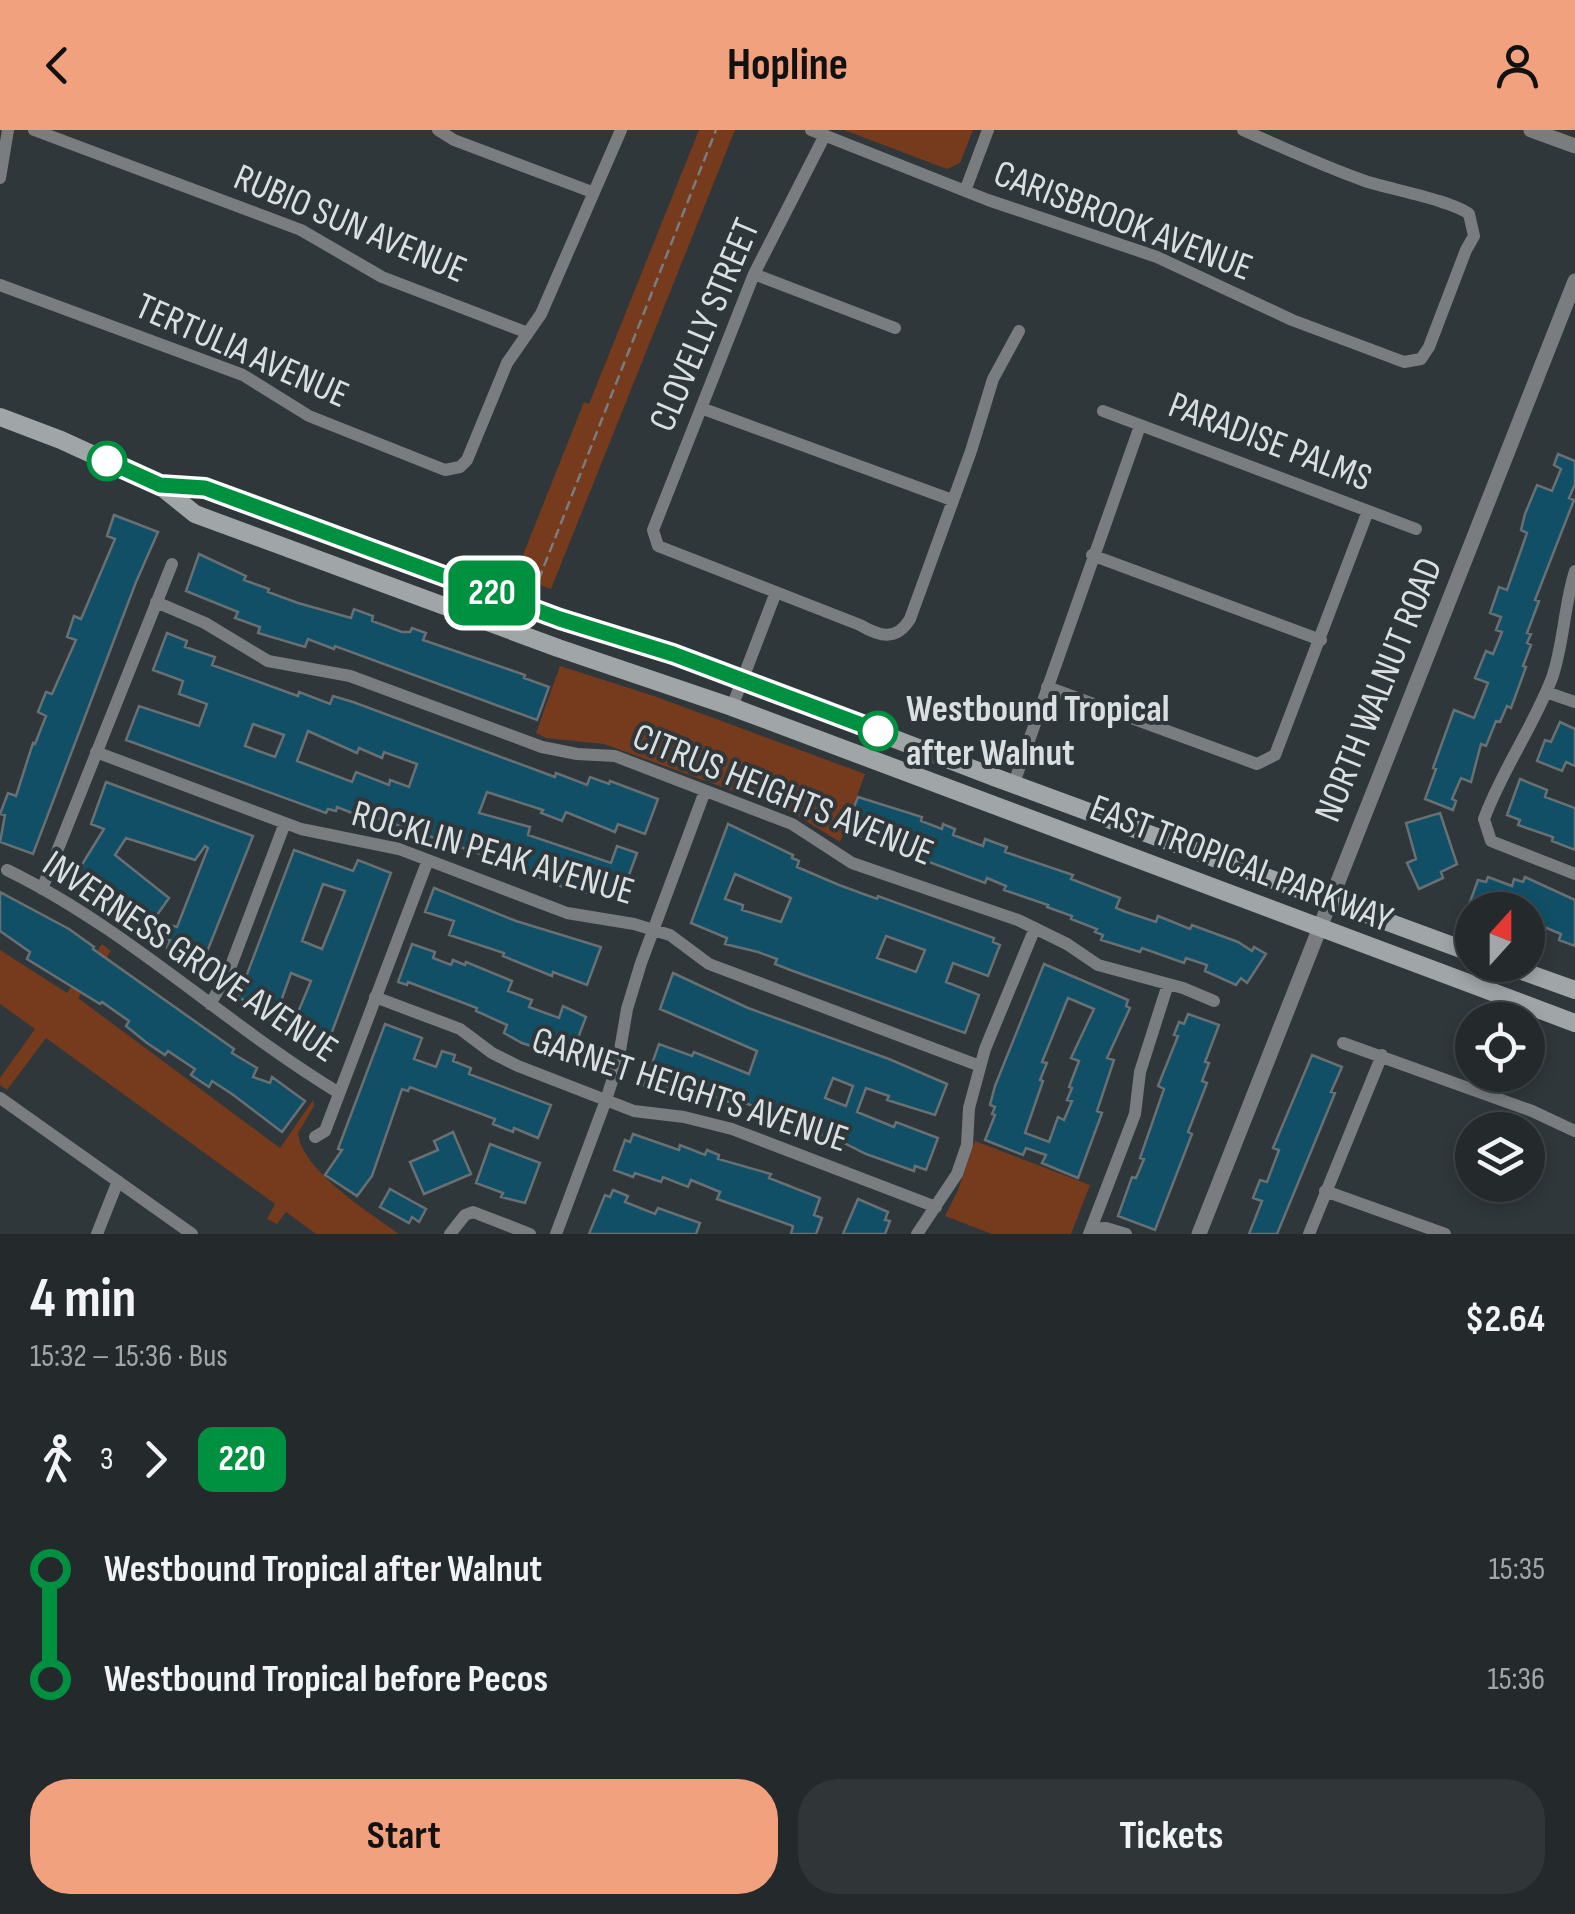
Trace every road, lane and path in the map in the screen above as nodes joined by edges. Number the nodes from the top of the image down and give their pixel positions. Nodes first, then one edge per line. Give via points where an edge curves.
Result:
1 (8, 130) edge
2 (34, 130) edge
3 (438, 130) edge
4 (621, 130) edge
5 (716, 130) edge
6 (811, 130) edge
7 (988, 130) edge
8 (1243, 130) edge
9 (1530, 130) edge
10 (825, 135) junction
11 (1575, 146) edge
12 (0, 178) edge
13 (965, 191) junction
14 (592, 192) junction
15 (754, 274) junction
16 (1575, 282) edge
17 (0, 286) edge
18 (895, 328) dead end
19 (1019, 332) dead end
20 (528, 333) junction
21 (701, 408) junction
22 (1103, 411) dead end
23 (0, 417) edge
24 (1140, 426) junction
25 (160, 485) junction
26 (952, 500) junction
27 (1368, 511) junction
28 (1416, 529) dead end
29 (1092, 555) junction
30 (172, 564) dead end
31 (1575, 570) edge
32 (776, 592) junction
33 (156, 602) junction
34 (528, 606) junction
35 (1321, 640) junction
36 (742, 680) junction
37 (1047, 687) junction
38 (1546, 692) junction
39 (1575, 702) edge
40 (732, 707) junction
41 (96, 752) junction
42 (1014, 782) junction
43 (706, 791) junction
44 (285, 823) junction
45 (428, 860) junction
46 (7, 870) dead end
47 (1575, 874) edge
48 (42, 889) junction
49 (1330, 902) junction
50 (1035, 928) junction
51 (653, 930) junction
52 (1319, 930) junction
53 (1455, 947) edge
54 (1545, 979) edge
55 (1168, 984) junction
56 (1575, 990) edge
57 (375, 997) junction
58 (1214, 1001) dead end
59 (210, 1004) junction
60 (1575, 1023) edge
61 (1342, 1043) dead end
62 (1382, 1055) junction
63 (980, 1066) junction
64 (339, 1093) junction
65 (0, 1098) edge
66 (606, 1100) junction
67 (1575, 1132) edge
68 (315, 1138) dead end
69 (118, 1181) junction
70 (1325, 1192) junction
71 (936, 1207) junction
72 (1092, 1232) edge
73 (97, 1234) edge
74 (192, 1234) edge
75 (450, 1234) edge
76 (530, 1234) edge
77 (556, 1234) edge
78 (918, 1234) edge
79 (1126, 1234) edge
80 (1199, 1234) edge
81 (1309, 1234) edge
82 (1445, 1234) edge

1 - 12 street
2 - 20 street, RUBIO SUN AVENUE via 316,236 382,276
3 - 14 street
4 - 14 street
5 - 34 path
6 - 10 street, CARISBROOK AVENUE
7 - 13 street
8 - 13 street, CARISBROOK AVENUE via 1365,181 1464,209 1474,236 1424,356 1404,362 1292,320 1157,257
9 - 11 street
10 - 13 street, CARISBROOK AVENUE
10 - 15 street, CLOVELLY STREET
14 - 20 street
15 - 18 street
15 - 21 street, CLOVELLY STREET
16 - 49 street, NORTH WALNUT ROAD
17 - 20 street, TERTULIA AVENUE via 242,375 309,416 445,470 460,467 472,452 507,364
19 - 26 street via 993,379
21 - 26 street
21 - 32 street, CLOVELLY STREET via 653,530 655,542
22 - 24 street, PARADISE PALMS
23 - 25 main road, EAST TROPICAL PARKWAY
24 - 27 street, PARADISE PALMS
24 - 29 street
25 - 34 main road, EAST TROPICAL PARKWAY via 205,488
25 - 40 main road, EAST TROPICAL PARKWAY via 195,514
26 - 32 street via 900,632 876,634
27 - 28 street, PARADISE PALMS
27 - 35 street
29 - 35 street
29 - 37 street
30 - 33 street
31 - 38 street
32 - 36 street
33 - 41 street
33 - 43 street, CITRUS HEIGHTS AVENUE via 268,662 350,676 542,746 614,756
34 - 36 main road, EAST TROPICAL PARKWAY
35 - 37 street via 1275,755 1257,764
36 - 40 street
36 - 42 main road, EAST TROPICAL PARKWAY
37 - 42 street
38 - 39 street
38 - 47 street via 1484,819 1487,835 1502,846
40 - 52 main road, EAST TROPICAL PARKWAY
41 - 44 street, ROCKLIN PEAK AVENUE
41 - 48 street
42 - 49 main road, EAST TROPICAL PARKWAY
43 - 50 street, CITRUS HEIGHTS AVENUE via 792,824 852,863
43 - 51 street
44 - 45 street, ROCKLIN PEAK AVENUE
44 - 59 street
45 - 51 street, ROCKLIN PEAK AVENUE via 567,914
45 - 57 street
46 - 48 street, INVERNESS GROVE AVENUE
48 - 59 street, INVERNESS GROVE AVENUE
49 - 52 street, NORTH WALNUT ROAD
49 - 53 main road, EAST TROPICAL PARKWAY
50 - 55 street, CITRUS HEIGHTS AVENUE via 1098,965
50 - 63 street
51 - 63 street, ROCKLIN PEAK AVENUE via 709,964
51 - 66 street
52 - 60 main road, EAST TROPICAL PARKWAY
52 - 80 street, NORTH WALNUT ROAD
54 - 56 main road
55 - 58 street, CITRUS HEIGHTS AVENUE
55 - 72 street via 1140,1072 1135,1114
57 - 64 street
57 - 66 street, GARNET HEIGHTS AVENUE via 460,1029 492,1054
59 - 64 street, INVERNESS GROVE AVENUE
61 - 62 street
62 - 67 street
62 - 70 street
63 - 71 street via 967,1144
64 - 68 street
65 - 69 street
66 - 71 street, GARNET HEIGHTS AVENUE via 732,1129
66 - 77 street
69 - 73 street
69 - 74 street
70 - 81 street
70 - 82 street
71 - 78 street
72 - 79 street
75 - 76 street via 465,1214 480,1213

